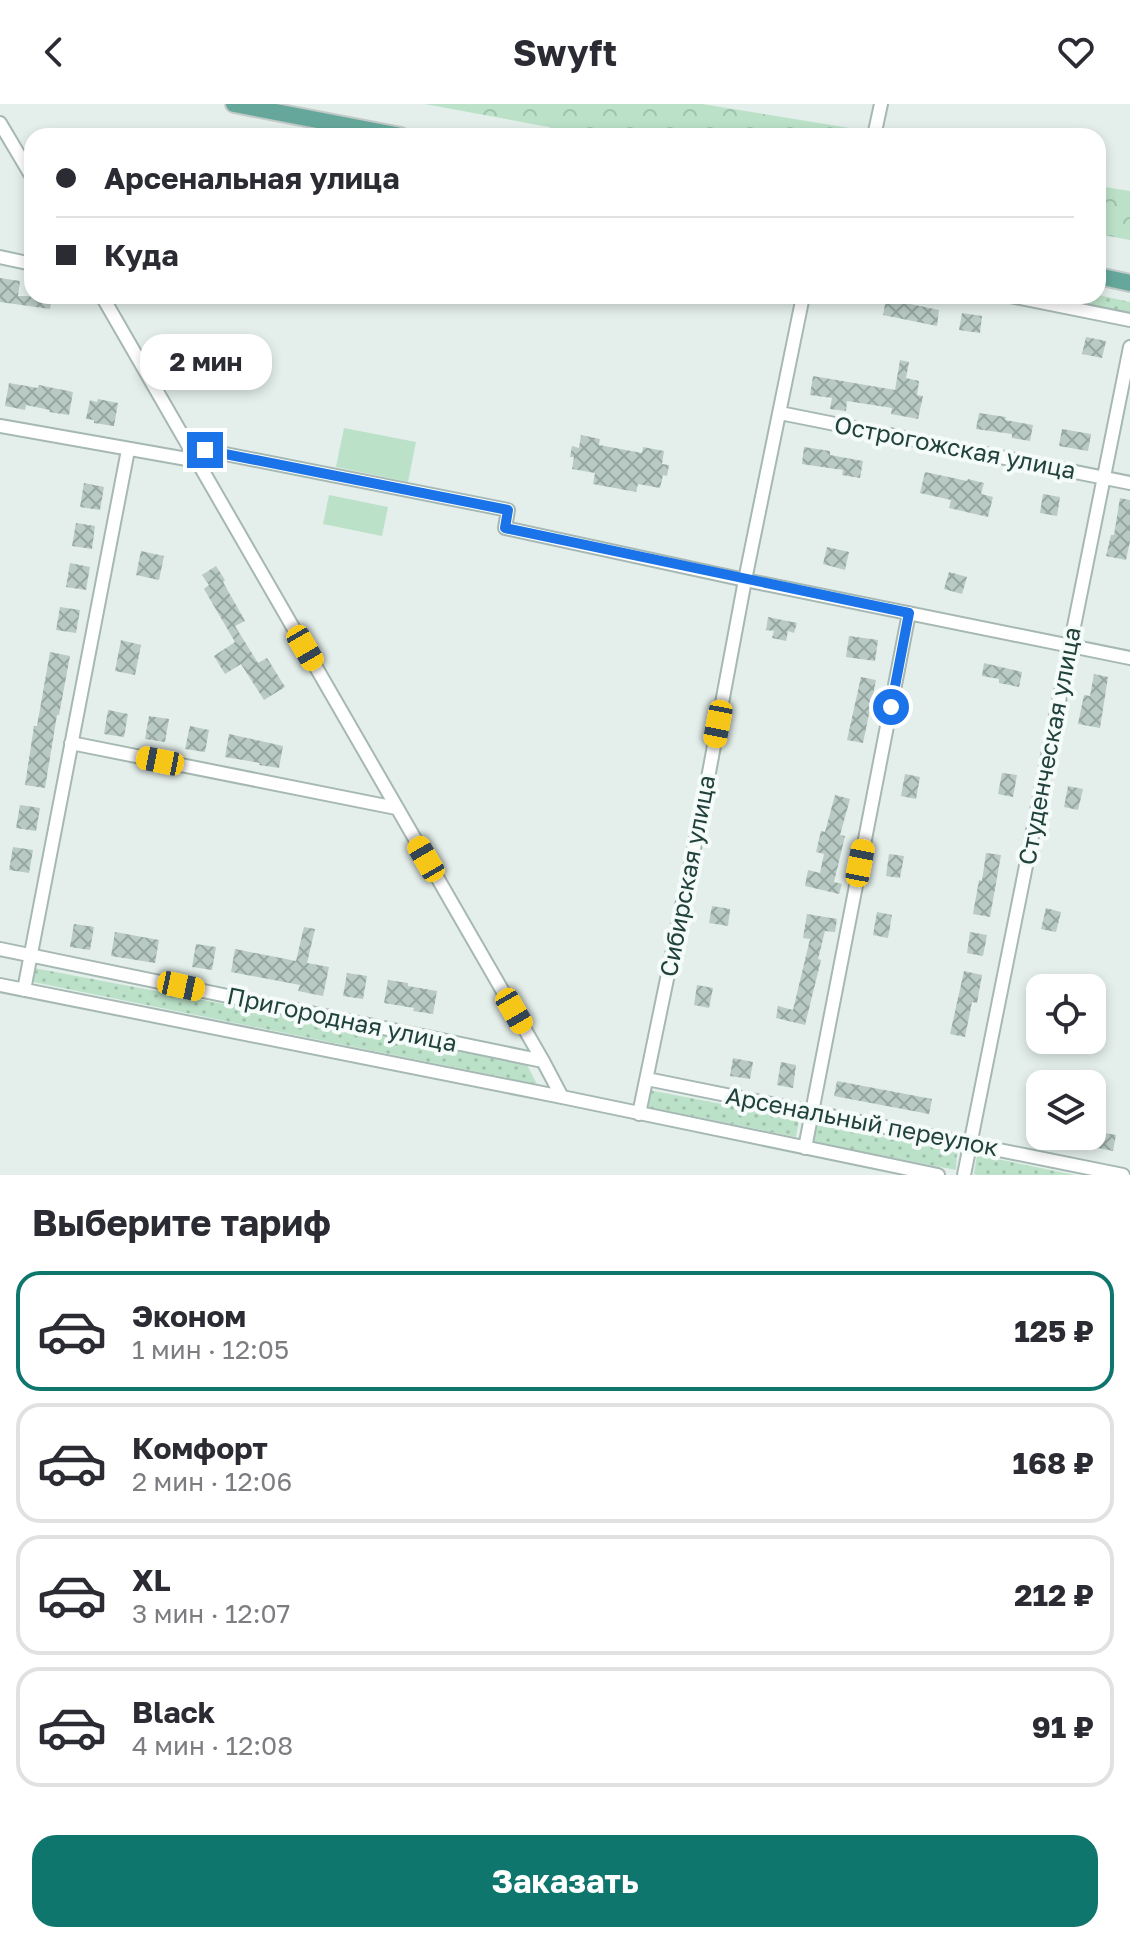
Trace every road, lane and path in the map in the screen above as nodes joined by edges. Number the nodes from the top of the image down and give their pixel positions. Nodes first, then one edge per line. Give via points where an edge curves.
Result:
1 (234, 104) edge
2 (881, 104) edge
3 (0, 123) edge
4 (359, 128) edge
5 (876, 128) edge
6 (24, 164) edge
7 (0, 257) edge
8 (24, 262) edge
9 (1106, 278) edge
10 (1130, 283) edge
11 (107, 304) edge
12 (801, 304) edge
13 (1050, 304) edge
14 (1130, 320) edge
15 (1130, 347) edge
16 (780, 413) junction
17 (0, 426) edge
18 (128, 450) junction
19 (198, 461) junction
20 (1104, 478) junction
21 (1130, 483) edge
22 (745, 580) junction
23 (909, 613) junction
24 (1070, 646) junction
25 (1130, 658) edge
26 (71, 743) junction
27 (396, 808) junction
28 (0, 949) edge
29 (30, 955) junction
30 (0, 985) edge
31 (24, 990) junction
32 (543, 1061) junction
33 (647, 1079) junction
34 (562, 1097) junction
35 (812, 1112) junction
36 (639, 1114) junction
37 (970, 1144) junction
38 (805, 1148) junction
39 (938, 1175) edge
40 (964, 1175) edge
41 (1123, 1175) edge

1 - 4 main road
2 - 5 street
3 - 6 street
7 - 8 street
9 - 10 main road
11 - 19 street
12 - 16 street, Сибирская улица
13 - 14 street
15 - 20 street, Студенческая улица
16 - 20 street, Острогожская улица
16 - 22 street, Сибирская улица
17 - 18 street
18 - 19 street
18 - 26 street
19 - 22 street via 205,450 508,510 505,528
19 - 27 street
20 - 21 street, Острогожская улица
20 - 24 street, Студенческая улица
22 - 23 street
22 - 33 street, Сибирская улица
23 - 24 street
23 - 35 street
24 - 25 street
24 - 37 street, Студенческая улица
26 - 27 street
26 - 29 street
27 - 32 street
28 - 29 street, Пригородная улица
29 - 31 street
29 - 32 street, Пригородная улица
30 - 31 street
31 - 34 street
32 - 34 street
33 - 35 street, Арсенальный переулок
33 - 36 street, Сибирская улица
34 - 36 street
35 - 37 street, Арсенальный переулок
35 - 38 street
36 - 38 street
37 - 40 street, Студенческая улица
37 - 41 street, Арсенальный переулок
38 - 39 street

